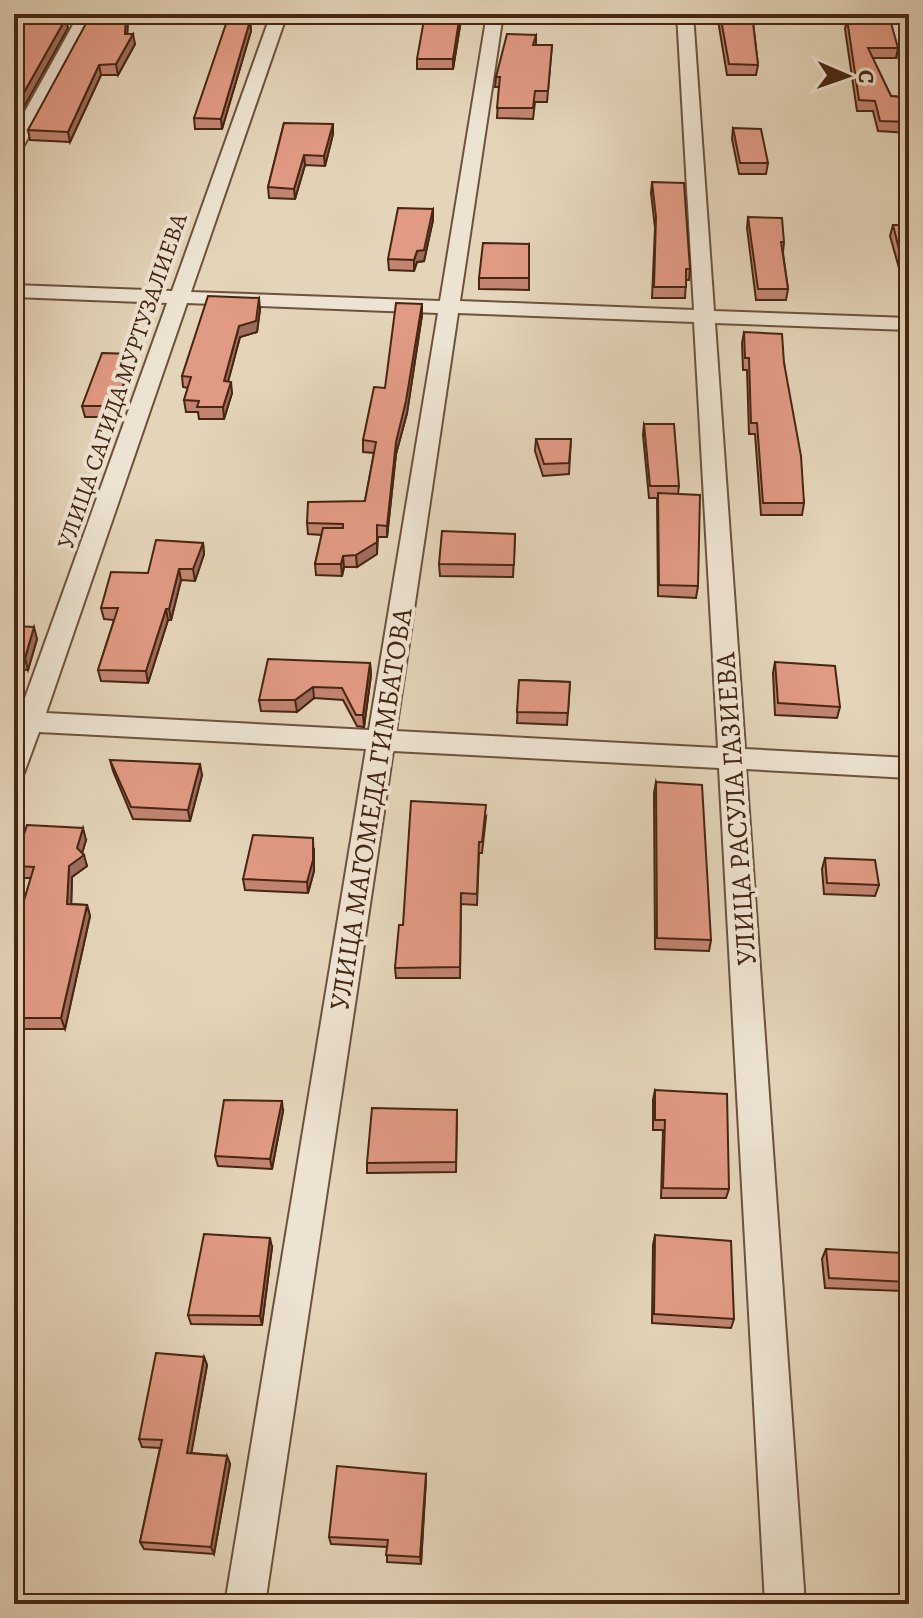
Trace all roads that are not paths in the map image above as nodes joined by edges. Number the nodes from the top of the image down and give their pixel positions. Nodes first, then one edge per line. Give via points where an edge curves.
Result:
1 (87, 14) edge
2 (279, 14) edge
3 (495, 14) edge
4 (685, 14) edge
5 (895, 14) edge
6 (909, 64) edge
7 (14, 147) edge
8 (14, 291) edge
9 (179, 297) junction
10 (449, 307) junction
11 (704, 317) junction
12 (909, 324) edge
13 (22, 722) edge
14 (381, 741) junction
15 (732, 759) junction
16 (14, 766) edge
17 (909, 768) edge
18 (245, 1604) edge
19 (785, 1604) edge

1 - 7 street
2 - 9 street, УЛИЦА САГИДА МУРТУЗАЛИЕВА
3 - 10 street, УЛИЦА МАГОМЕДА ГИМБАТОВА
4 - 11 street, УЛИЦА РАСУЛА ГАЗИЕВА
5 - 6 street
8 - 9 street
9 - 10 street
9 - 13 street, УЛИЦА САГИДА МУРТУЗАЛИЕВА
10 - 11 street
10 - 14 street, УЛИЦА МАГОМЕДА ГИМБАТОВА
11 - 12 street
11 - 15 street, УЛИЦА РАСУЛА ГАЗИЕВА
13 - 14 street
13 - 16 street, УЛИЦА САГИДА МУРТУЗАЛИЕВА
14 - 15 street
14 - 18 street, УЛИЦА МАГОМЕДА ГИМБАТОВА
15 - 17 street
15 - 19 street, УЛИЦА РАСУЛА ГАЗИЕВА

